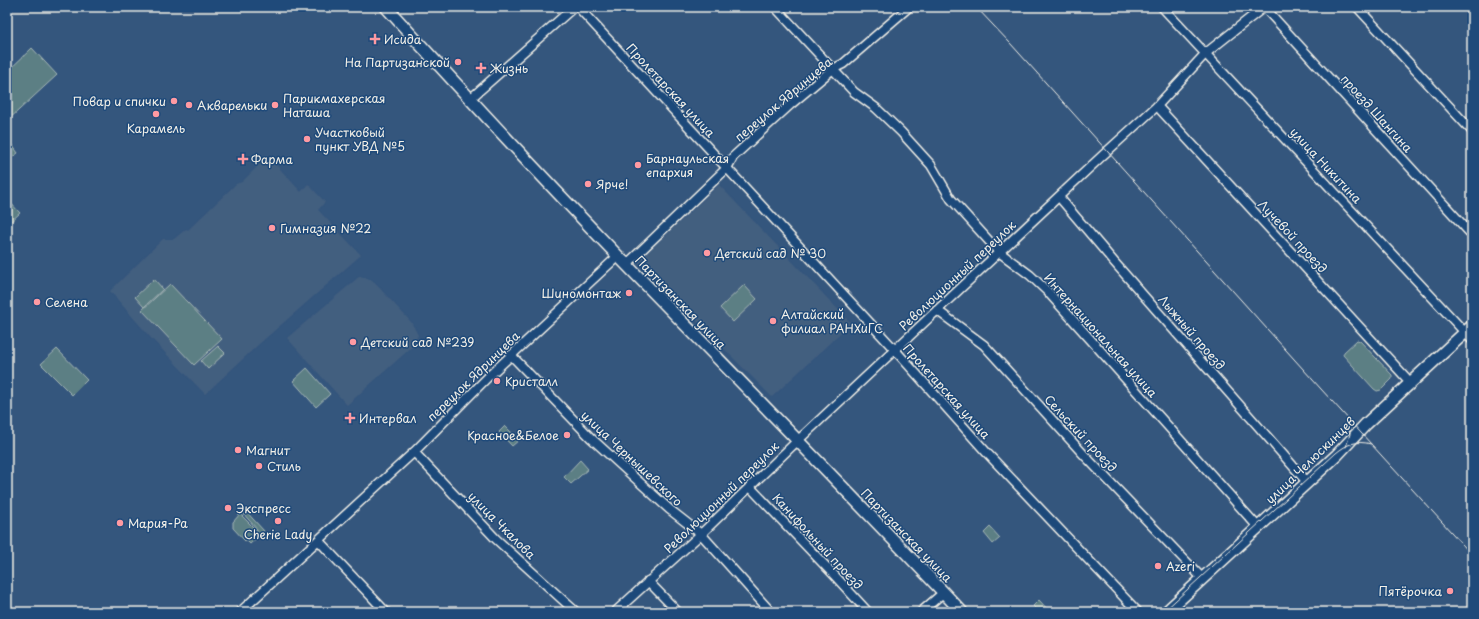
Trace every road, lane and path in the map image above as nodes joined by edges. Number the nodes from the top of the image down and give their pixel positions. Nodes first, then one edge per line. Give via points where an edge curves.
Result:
1 (386, 7) edge
2 (574, 7) edge
3 (578, 7) edge
4 (775, 7) edge
5 (909, 7) edge
6 (1162, 7) edge
7 (1264, 7) edge
8 (1357, 7) edge
9 (1206, 53) junction
10 (832, 69) junction
11 (470, 99) junction
12 (1157, 106) junction
13 (1472, 131) edge
14 (727, 168) junction
15 (1059, 196) junction
16 (1472, 235) edge
17 (999, 252) junction
18 (618, 256) junction
19 (626, 265) junction
20 (938, 311) junction
21 (1470, 333) edge
22 (895, 350) junction
23 (511, 355) junction
24 (1410, 382) junction
25 (798, 440) junction
26 (414, 452) junction
27 (1307, 482) junction
28 (750, 487) junction
29 (1258, 527) junction
30 (701, 534) junction
31 (319, 541) junction
32 (1202, 578) junction
33 (648, 581) junction
34 (944, 592) junction
35 (240, 612) edge
36 (386, 612) edge
37 (576, 612) edge
38 (615, 612) edge
39 (678, 612) edge
40 (771, 612) edge
41 (868, 612) edge
42 (921, 612) edge
43 (962, 612) edge
44 (1138, 612) edge
45 (1166, 612) edge

1 - 11 main road, Партизанская улица
2 - 11 street
3 - 14 street, Пролетарская улица
4 - 10 street, Интернациональная улица
5 - 10 street, переулок Ядринцева via 843,64
6 - 9 street, улица Никитина
7 - 9 street, Революционный переулок
7 - 16 street, проезд Шангина
8 - 13 street
9 - 12 street, Революционный переулок
9 - 21 street, улица Никитина
10 - 14 street, переулок Ядринцева via 733,157
10 - 17 street, Интернациональная улица via 854,92 876,108 901,132 931,165 951,199
11 - 18 main road, Партизанская улица
12 - 15 street, Революционный переулок
12 - 24 street, Лучевой проезд
14 - 19 street, переулок Ядринцева
14 - 22 street, Пролетарская улица
15 - 17 street, Революционный переулок
15 - 27 street, Лыжный проезд
17 - 20 street, Революционный переулок
17 - 29 street, Интернациональная улица via 1048,292
18 - 19 main road, Партизанская улица
18 - 23 street, переулок Ядринцева
19 - 25 main road, Партизанская улица
20 - 22 street, Революционный переулок
20 - 32 street, Сельский проезд via 984,345 1086,457
21 - 24 main road, улица Челюскинцев
22 - 25 street, Революционный переулок
22 - 44 street, Пролетарская улица via 987,453
23 - 26 street, переулок Ядринцева
23 - 30 street, улица Чернышевского via 591,438 669,509
24 - 27 main road, улица Челюскинцев
25 - 28 street, Революционный переулок
25 - 34 main road, Партизанская улица
26 - 31 street, переулок Ядринцева
26 - 37 street, улица Чкалова via 496,539
27 - 29 main road, улица Челюскинцев
28 - 30 street, Революционный переулок
28 - 41 street, Канифольный проезд
29 - 32 main road, улица Челюскинцев
30 - 33 street, Революционный переулок
30 - 40 street, улица Чернышевского
31 - 35 street, переулок Ядринцева
31 - 36 street
32 - 45 main road, улица Челюскинцев
33 - 38 street, Революционный переулок
33 - 39 street
34 - 42 street
34 - 43 main road, Партизанская улица

